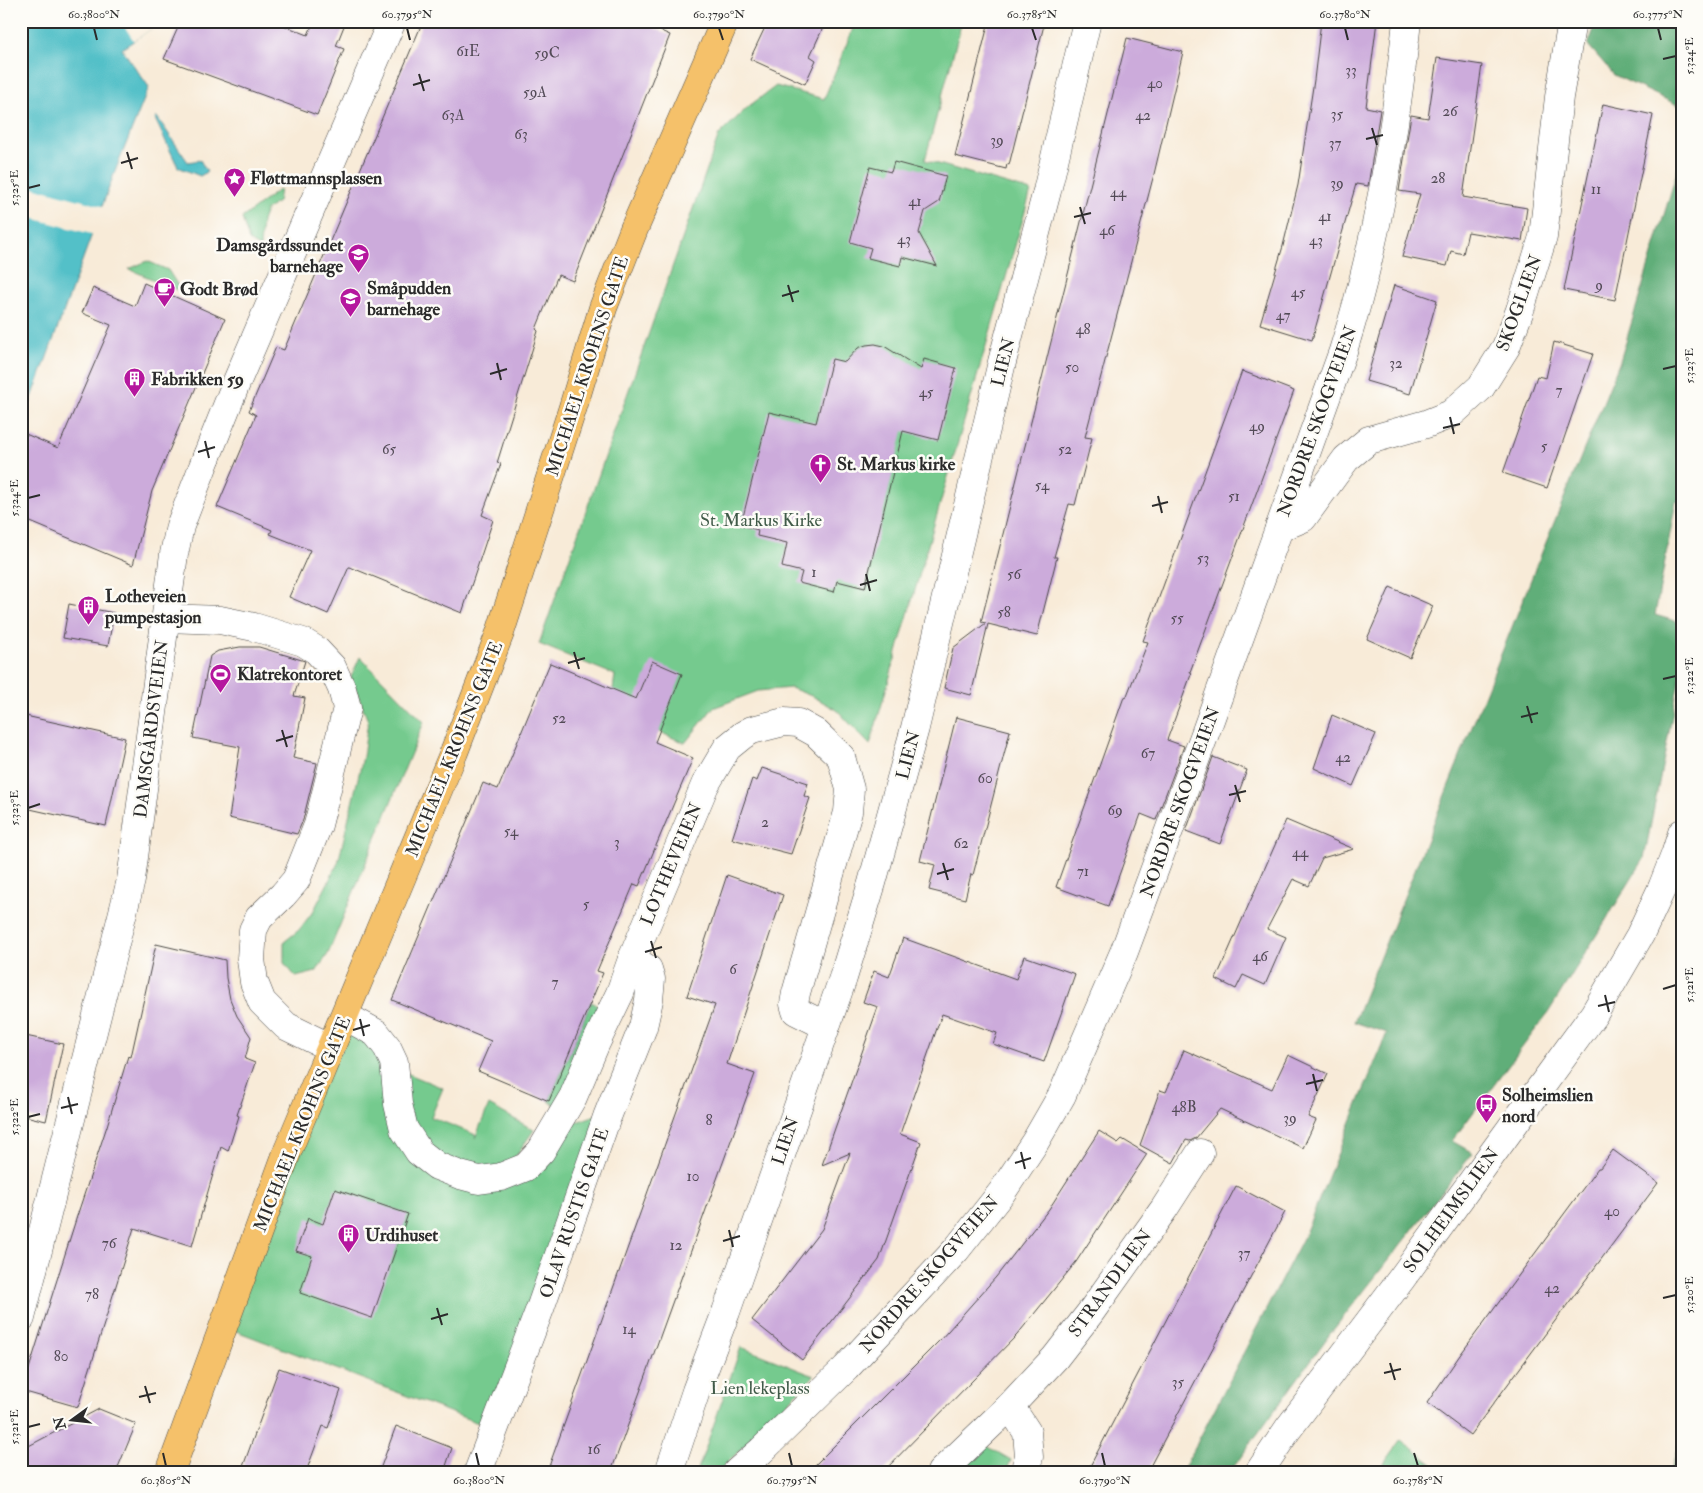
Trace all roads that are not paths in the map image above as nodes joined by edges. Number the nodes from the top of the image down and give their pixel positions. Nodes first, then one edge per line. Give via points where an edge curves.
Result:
1 (392, 21) edge
2 (725, 21) edge
3 (1087, 21) edge
4 (1407, 21) edge
5 (1572, 21) edge
6 (1279, 528) junction
7 (166, 618) junction
8 (1682, 833) edge
9 (632, 959) junction
10 (345, 1016) junction
11 (826, 1026) junction
12 (331, 1048) junction
13 (1200, 1153) dead end
14 (21, 1318) edge
15 (1010, 1406) junction
16 (170, 1472) edge
17 (478, 1472) edge
18 (669, 1472) edge
19 (737, 1472) edge
20 (941, 1472) edge
21 (1024, 1472) edge
22 (1259, 1472) edge

1 - 7 street, DAMSGÅRDSVEIEN via 237,381 180,526
2 - 10 main road, MICHAEL KROHNS GATE via 603,308 500,633
3 - 11 street, LIEN via 915,728 872,883
4 - 6 street, NORDRE SKOGVEIEN via 1399,98 1381,204 1358,306
5 - 6 street, SKOGLIEN via 1543,237 1506,347 1481,387 1451,414 1369,440 1346,459 1303,518
6 - 19 street, NORDRE SKOGVEIEN via 1124,952 1062,1095 1002,1192 956,1250 846,1368
7 - 12 street via 220,620 303,642 332,667 342,688 347,708 318,825 296,880 259,918 253,930 251,959 254,982 262,1002 286,1026
7 - 14 street, DAMSGÅRDSVEIEN via 131,880
8 - 22 street, SOLHEIMSLIEN via 1640,935 1594,1014
9 - 10 street, LOTHEVEIEN via 620,993 554,1130 526,1167 501,1177 479,1180 460,1175 437,1166 419,1152 404,1130 394,1062 387,1047 376,1033
9 - 11 street, LOTHEVEIEN via 705,785 727,748 752,730 784,722 798,723 816,734 841,757 850,789 848,812 794,1004 796,1011
9 - 17 street, OLAV RUSTIS GATE via 648,969 651,979 642,1027
10 - 12 main road, MICHAEL KROHNS GATE
11 - 18 street, LIEN
12 - 16 main road, MICHAEL KROHNS GATE via 288,1150
13 - 15 street, STRANDLIEN via 1090,1313 1055,1358
15 - 20 street, STRANDLIEN
15 - 21 street via 1027,1432 1029,1457

